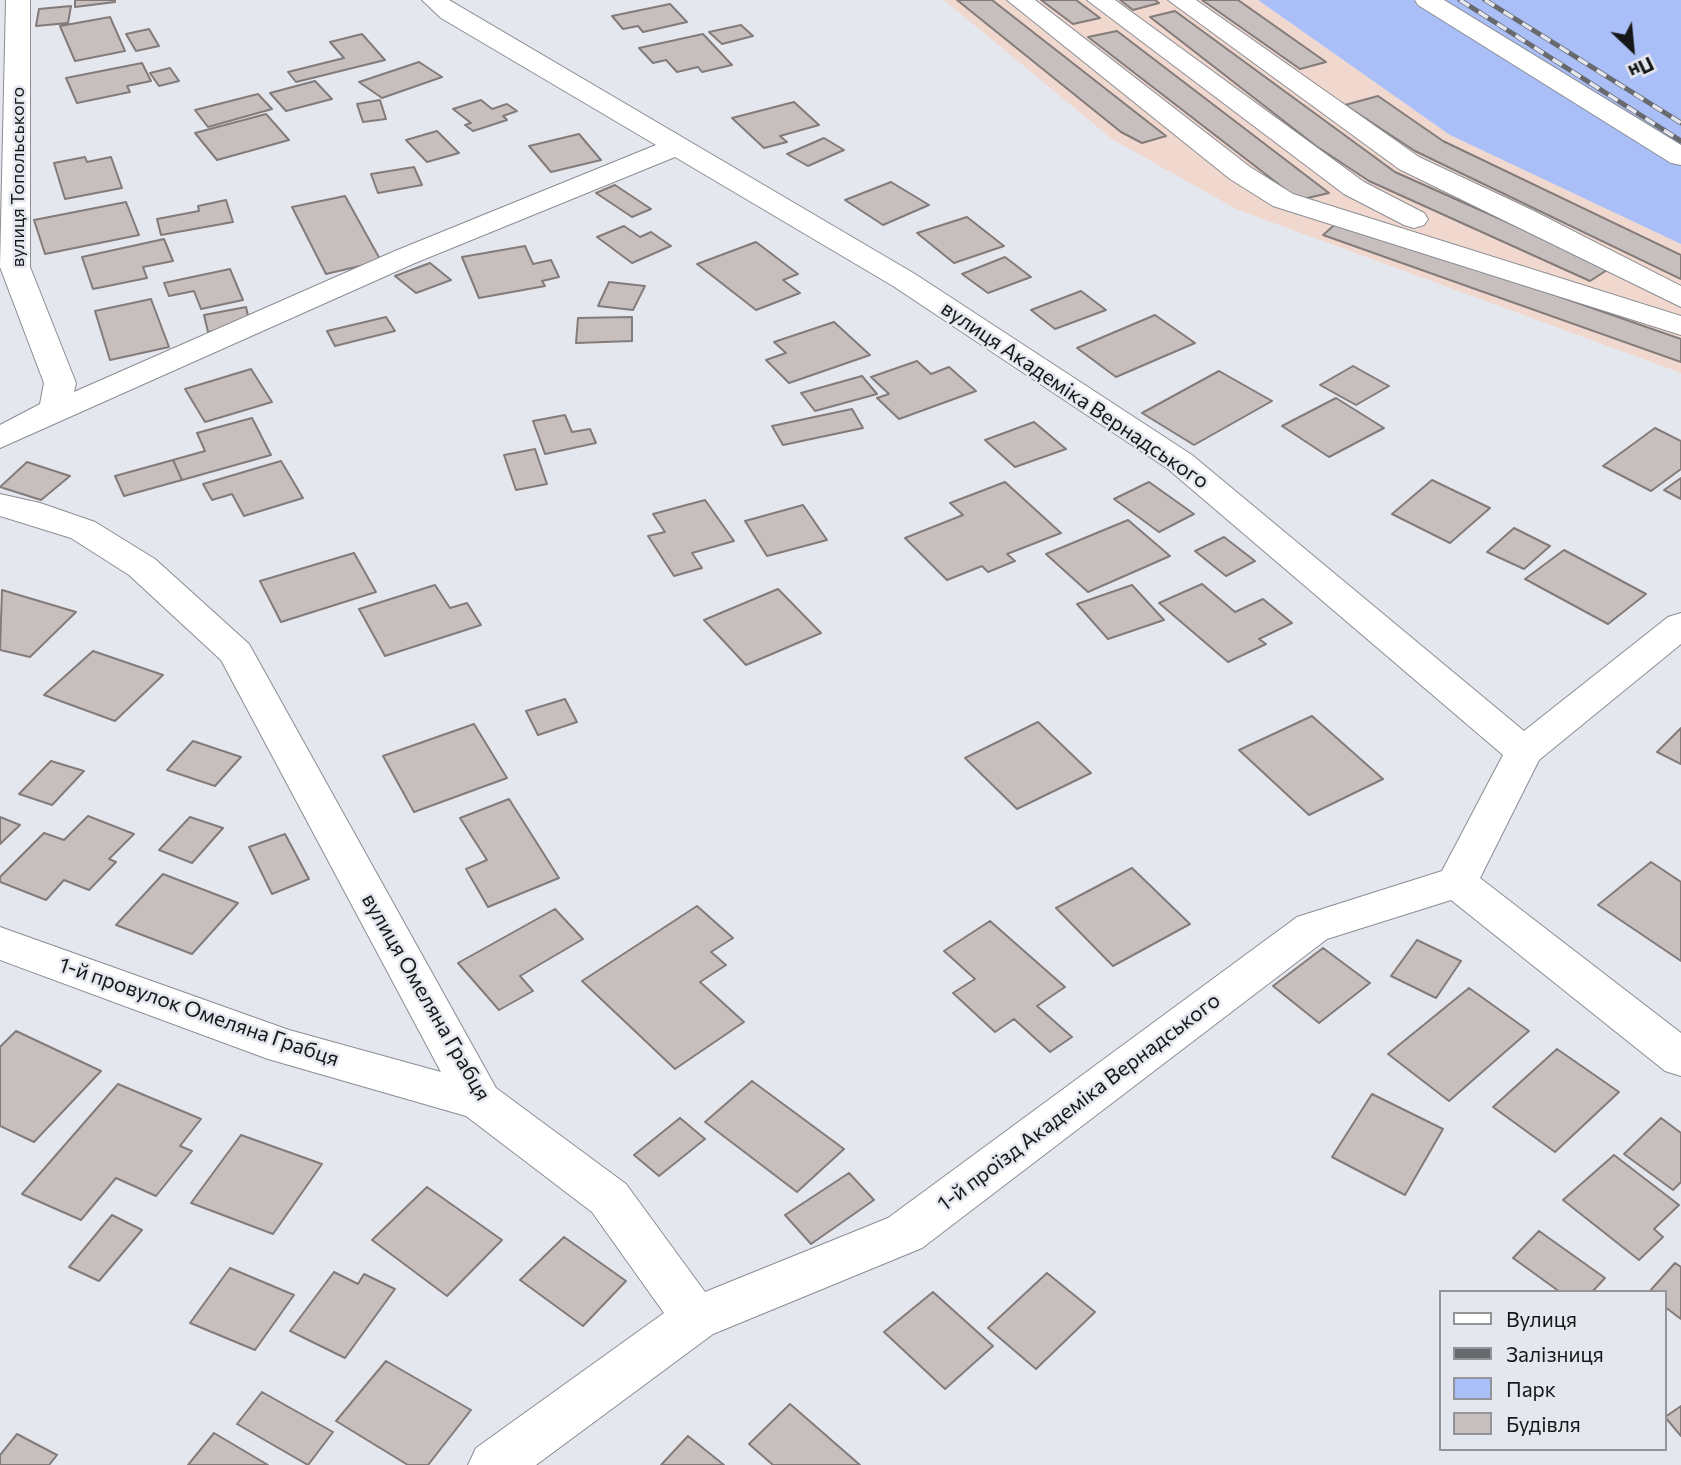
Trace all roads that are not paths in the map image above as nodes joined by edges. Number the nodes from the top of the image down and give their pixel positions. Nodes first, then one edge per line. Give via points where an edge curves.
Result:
1 (18, 0) edge
2 (434, 0) edge
3 (1019, 0) edge
4 (1099, 0) edge
5 (1427, 0) edge
6 (1182, 1) edge
7 (1124, 18) junction
8 (1063, 34) junction
9 (676, 147) junction
10 (1681, 157) edge
11 (7, 265) edge
12 (1526, 275) junction
13 (1681, 298) edge
14 (1681, 326) edge
15 (55, 409) junction
16 (0, 438) edge
17 (0, 505) edge
18 (1681, 625) edge
19 (1524, 751) junction
20 (1457, 882) junction
21 (0, 943) edge
22 (1681, 1058) edge
23 (480, 1101) junction
24 (696, 1318) junction
25 (494, 1465) edge

1 - 11 street, вулиця Топольського
2 - 9 street, вулиця Академіка Вернадського
3 - 8 street
4 - 7 street
5 - 10 street
6 - 7 street
6 - 13 street via 1409,163
7 - 8 street
7 - 12 street via 1354,188
8 - 12 street via 1240,173 1283,200
9 - 15 street via 405,257 100,394
9 - 19 street, вулиця Академіка Вернадського via 904,280 1180,462
11 - 15 street, вулиця Топольського via 60,383
12 - 14 street
15 - 16 street
17 - 23 street, вулиця Омеляна Грабця via 28,510 95,537 142,567 236,653
18 - 19 street
19 - 20 street
20 - 22 street
20 - 24 street, 1-й проїзд Академіка Вернадського via 1312,928 905,1233
21 - 23 street, 1-й провулок Омеляна Грабця via 284,1046
23 - 24 street, вулиця Омеляна Грабця via 609,1198
24 - 25 street

